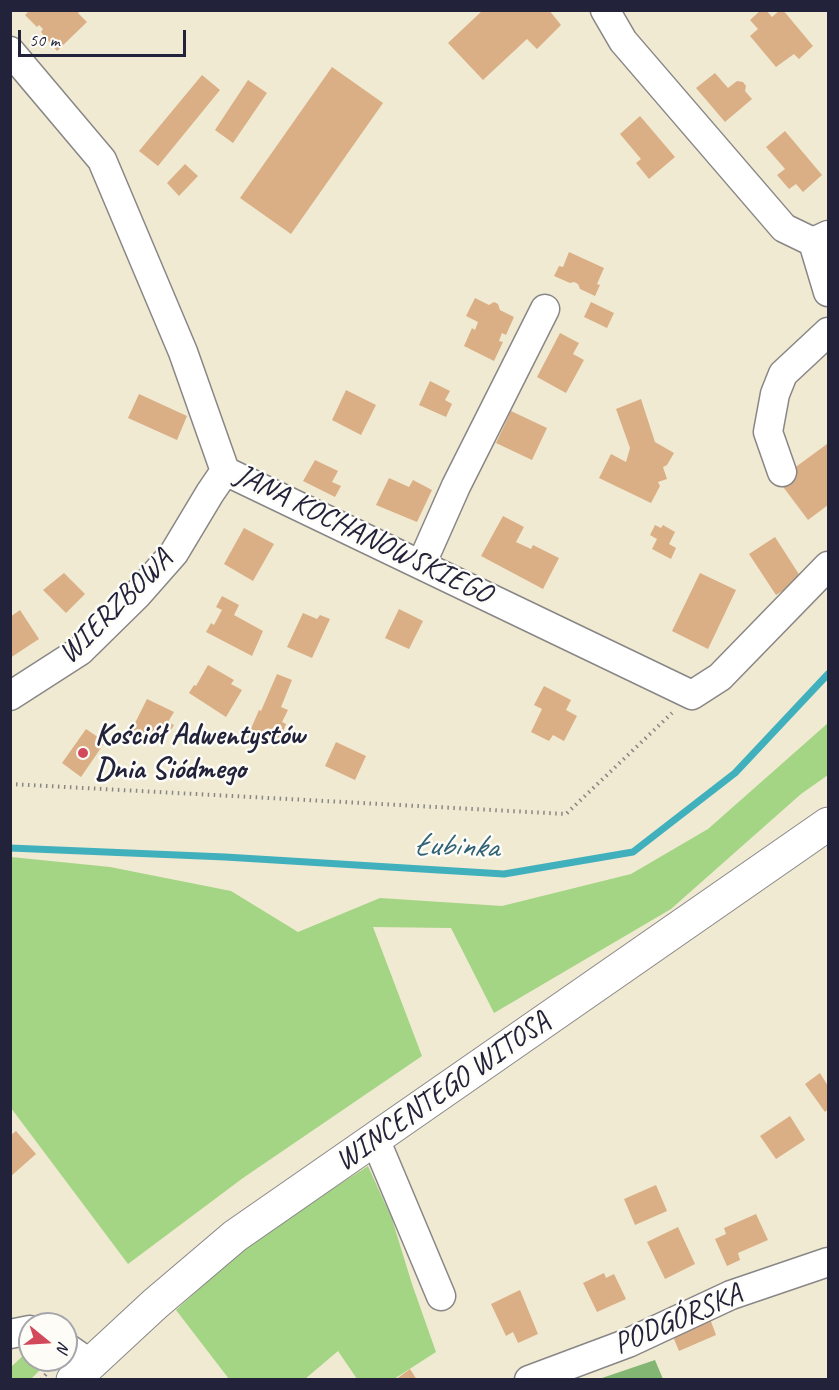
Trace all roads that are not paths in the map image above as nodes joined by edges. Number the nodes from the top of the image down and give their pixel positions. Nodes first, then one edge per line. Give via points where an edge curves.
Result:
1 (605, 10) edge
2 (10, 51) edge
3 (821, 239) edge
4 (828, 292) edge
5 (545, 309) dead end
6 (828, 332) edge
7 (225, 471) junction
8 (782, 472) dead end
9 (422, 565) junction
10 (828, 566) edge
11 (10, 696) edge
12 (828, 824) edge
13 (375, 1139) junction
14 (828, 1262) edge
15 (441, 1296) dead end
16 (78, 1361) edge
17 (529, 1380) edge

1 - 3 street via 623,41 783,228
2 - 7 street, JANA KOCHANOWSKIEGO via 102,160 183,352
3 - 4 street
5 - 9 street via 456,486
6 - 8 street via 783,374 775,394 768,432
7 - 9 street, JANA KOCHANOWSKIEGO
7 - 11 street, WIERZBOWA via 174,553 137,595 80,651
9 - 10 street, JANA KOCHANOWSKIEGO via 692,695 720,677
12 - 13 main road, WINCENTEGO WITOSA
13 - 15 street
13 - 16 main road, WINCENTEGO WITOSA via 235,1236
14 - 17 street, PODGÓRSKA via 731,1295 628,1343

